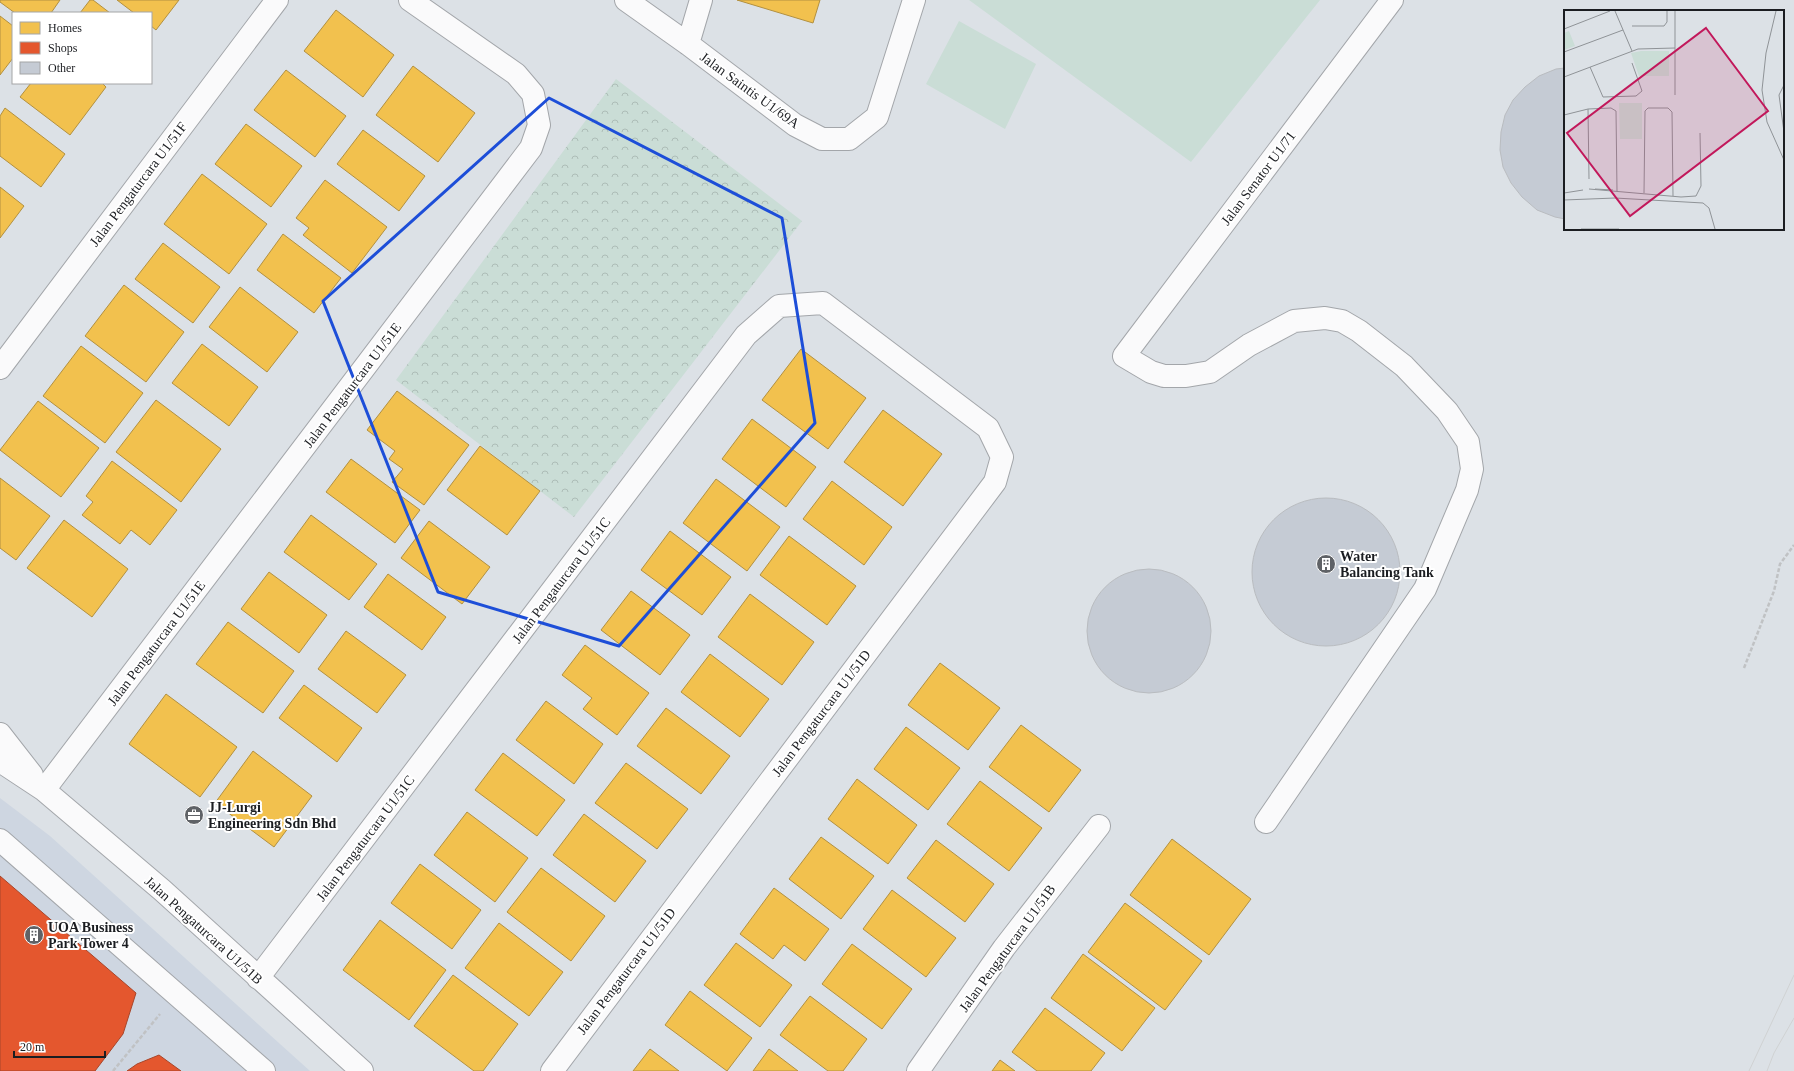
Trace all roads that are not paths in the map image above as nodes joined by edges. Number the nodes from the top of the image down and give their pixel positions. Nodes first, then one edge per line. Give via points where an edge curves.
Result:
1 (277, 0) edge
2 (410, 0) edge
3 (626, 0) edge
4 (701, 0) edge
5 (914, 0) edge
6 (1392, 0) edge
7 (688, 44) junction
8 (907, 367) joint
9 (0, 368) edge
10 (0, 734) edge
11 (0, 761) edge
12 (44, 790) junction
13 (1266, 822) dead end
14 (1099, 826) dead end
15 (0, 840) edge
16 (258, 978) junction
17 (264, 1071) edge
18 (362, 1071) edge
19 (552, 1071) edge
20 (918, 1071) edge

1 - 9 street, Jalan Pengaturcara U1/51F
2 - 12 street, Jalan Pengaturcara U1/51E via 516,74 533,94 539,126 531,148
3 - 7 street, Jalan Saintis U1/69A
4 - 7 street
5 - 7 street, Jalan Saintis U1/69A via 877,117 849,139 822,139 795,125
6 - 13 street, Jalan Senator U1/71 via 1124,356 1151,372 1164,376 1186,376 1210,372 1249,345 1294,321 1325,318 1342,321 1404,366 1447,411 1468,442 1472,469 1467,490 1425,589
8 - 16 street, Jalan Pengaturcara U1/51C via 823,303 780,306 746,336
8 - 19 street, Jalan Pengaturcara U1/51D via 988,428 1002,457 995,482
10 - 12 street, Jalan Pengaturcara U1/51B
11 - 12 street, Jalan Pengaturcara U1/51B
12 - 16 street, Jalan Pengaturcara U1/51B via 162,890
14 - 20 street, Jalan Pengaturcara U1/51B via 1004,948
15 - 17 street
16 - 18 street, Jalan Pengaturcara U1/51B

